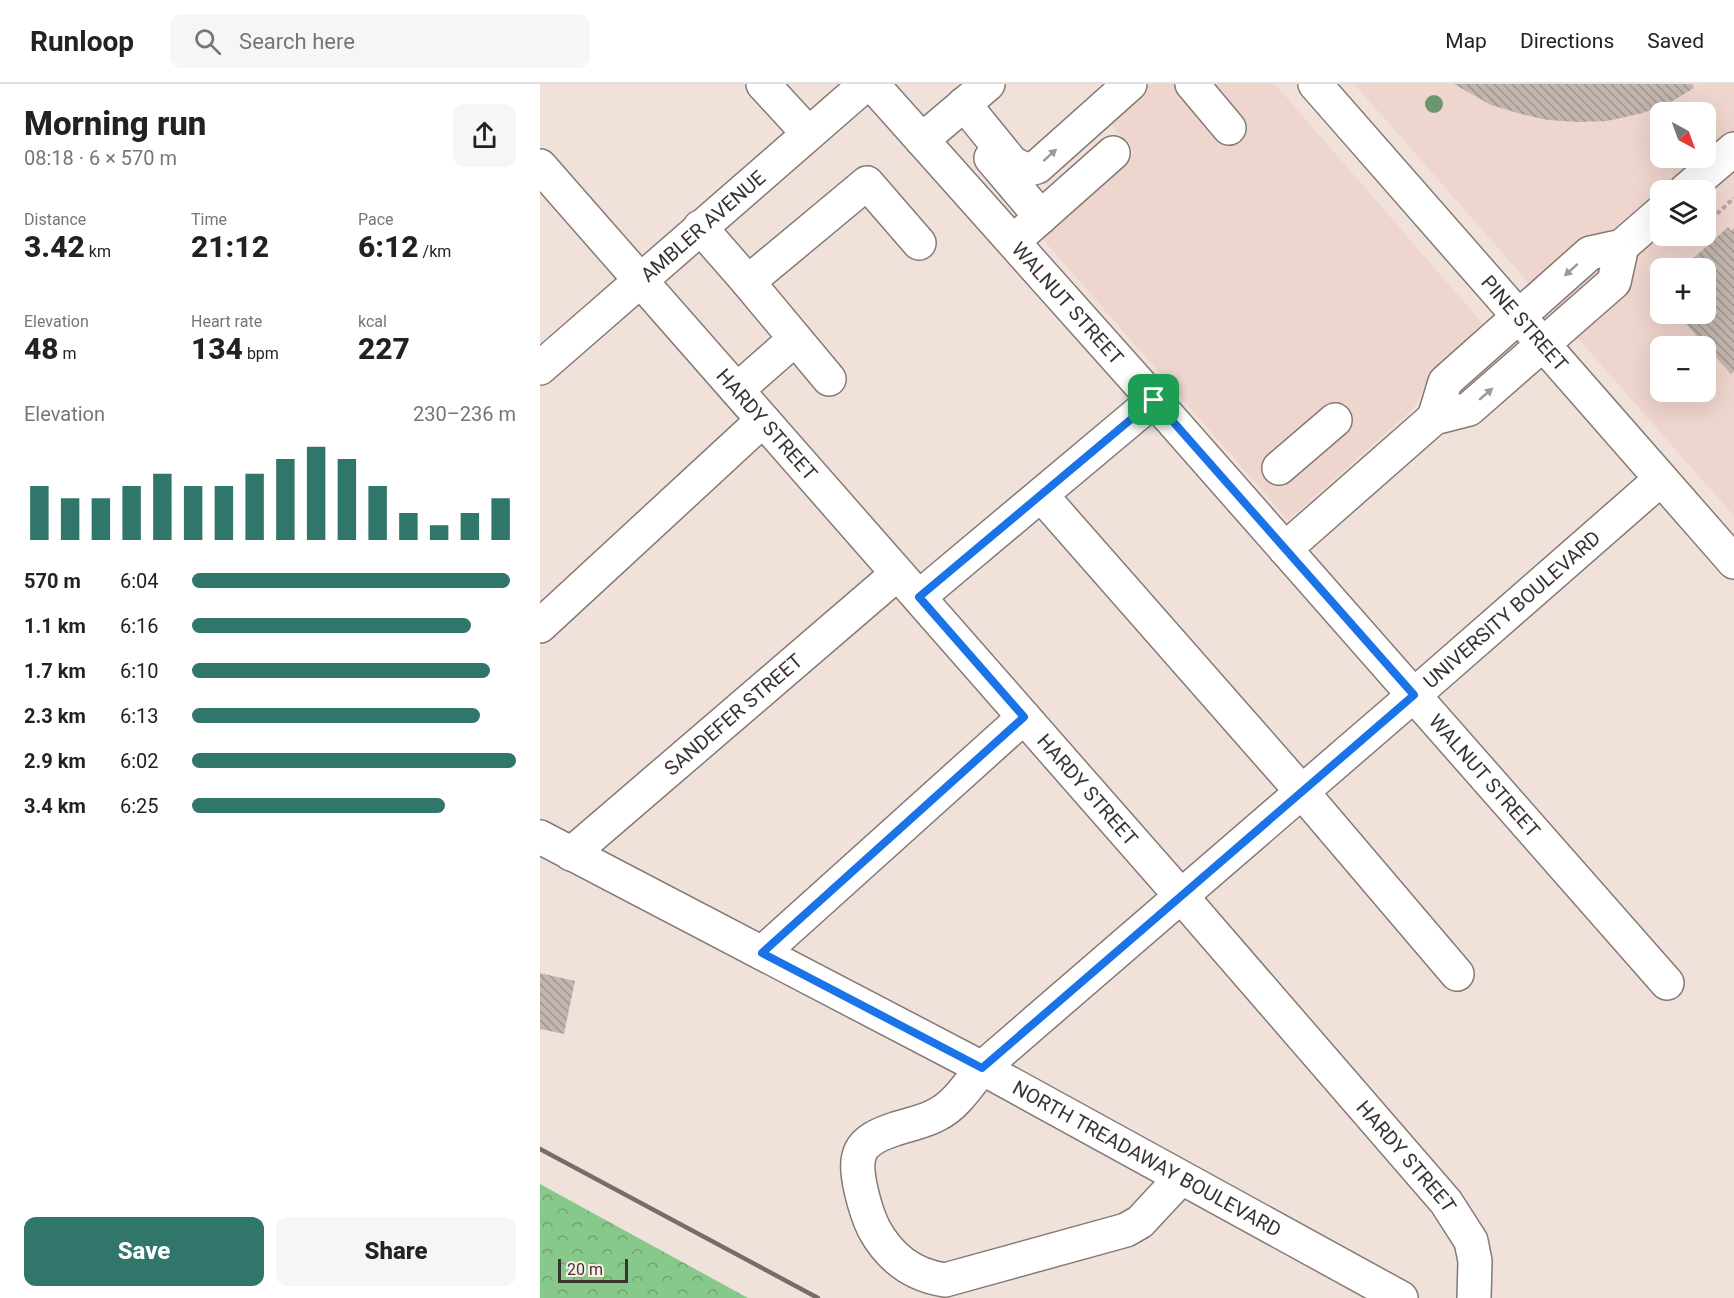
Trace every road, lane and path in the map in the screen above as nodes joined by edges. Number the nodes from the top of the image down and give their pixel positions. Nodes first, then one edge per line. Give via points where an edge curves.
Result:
1 (764, 84) edge
2 (866, 84) edge
3 (872, 84) edge
4 (1130, 84) edge
5 (1192, 84) edge
6 (1314, 84) edge
7 (968, 100) edge
8 (1229, 128) dead end
9 (808, 133) junction
10 (922, 140) junction
11 (1734, 149) edge
12 (1113, 153) dead end
13 (540, 166) edge
14 (1698, 180) edge
15 (1734, 198) edge
16 (1716, 215) edge
17 (1041, 217) junction
18 (1650, 222) edge
19 (700, 227) junction
20 (1013, 242) junction
21 (919, 243) dead end
22 (1622, 246) junction
23 (640, 280) junction
24 (748, 282) junction
25 (1518, 317) junction
26 (795, 339) junction
27 (1542, 344) junction
28 (540, 368) edge
29 (829, 379) dead end
30 (737, 390) junction
31 (1154, 400) junction
32 (1434, 418) junction
33 (763, 420) junction
34 (1335, 420) dead end
35 (1279, 468) dead end
36 (1661, 479) junction
37 (1041, 495) junction
38 (1285, 549) junction
39 (1734, 562) edge
40 (897, 574) junction
41 (919, 597) junction
42 (540, 626) edge
43 (1414, 695) junction
44 (1024, 717) junction
45 (1302, 792) junction
46 (540, 837) edge
47 (571, 854) junction
48 (1181, 896) junction
49 (762, 953) junction
50 (1457, 974) dead end
51 (1667, 983) dead end
52 (982, 1068) junction
53 (1181, 1178) junction
54 (1401, 1298) edge
55 (1474, 1298) edge

1 - 9 street
2 - 9 street, AMBLER AVENUE
3 - 10 street, WALNUT STREET
7 -> 4 street via 1012,163 1026,170 1037,167
5 - 8 street
6 - 25 street, PINE STREET
7 - 10 street
7 - 17 street
9 - 19 street, AMBLER AVENUE
10 - 20 street, WALNUT STREET
11 - 14 street
12 - 17 street
13 - 23 street, HARDY STREET
15 - 16 path
17 - 20 street
18 - 22 street
19 - 23 street, AMBLER AVENUE
19 - 24 street
20 - 31 street, WALNUT STREET
21 - 24 street via 867,183
22 -> 25 street via 1590,253
22 - 27 street via 1614,282
23 - 28 street, AMBLER AVENUE
23 - 30 street, HARDY STREET
24 - 26 street
25 - 27 street, PINE STREET
25 - 32 street via 1445,382
26 - 29 street
26 - 30 street
32 -> 27 street via 1468,409
27 - 36 street, PINE STREET
30 - 33 street, HARDY STREET
31 - 37 street
31 - 38 street, WALNUT STREET
32 - 38 street
33 - 40 street, HARDY STREET
33 - 42 street
34 - 35 street
36 - 39 street, PINE STREET
36 - 43 street, UNIVERSITY BOULEVARD
37 - 41 street
37 - 45 street
38 - 43 street, WALNUT STREET
40 - 41 street, HARDY STREET
40 - 47 street, SANDEFER STREET
41 - 44 street, HARDY STREET
43 - 45 street, UNIVERSITY BOULEVARD
43 - 51 street, WALNUT STREET
44 - 48 street, HARDY STREET
44 - 49 street
45 - 48 street, UNIVERSITY BOULEVARD
45 - 50 street
46 - 47 street, NORTH TREADAWAY BOULEVARD
47 - 49 street, NORTH TREADAWAY BOULEVARD
48 - 52 street, UNIVERSITY BOULEVARD
48 - 55 street, HARDY STREET via 1446,1202 1471,1241
49 - 52 street, NORTH TREADAWAY BOULEVARD
52 - 53 street, NORTH TREADAWAY BOULEVARD
52 - 53 street, UNIVERSITY BOULEVARD via 939,1114 873,1138 858,1156 856,1169 863,1200 882,1243 906,1266 925,1277 945,1281 1126,1230 1140,1222
53 - 54 street, NORTH TREADAWAY BOULEVARD

